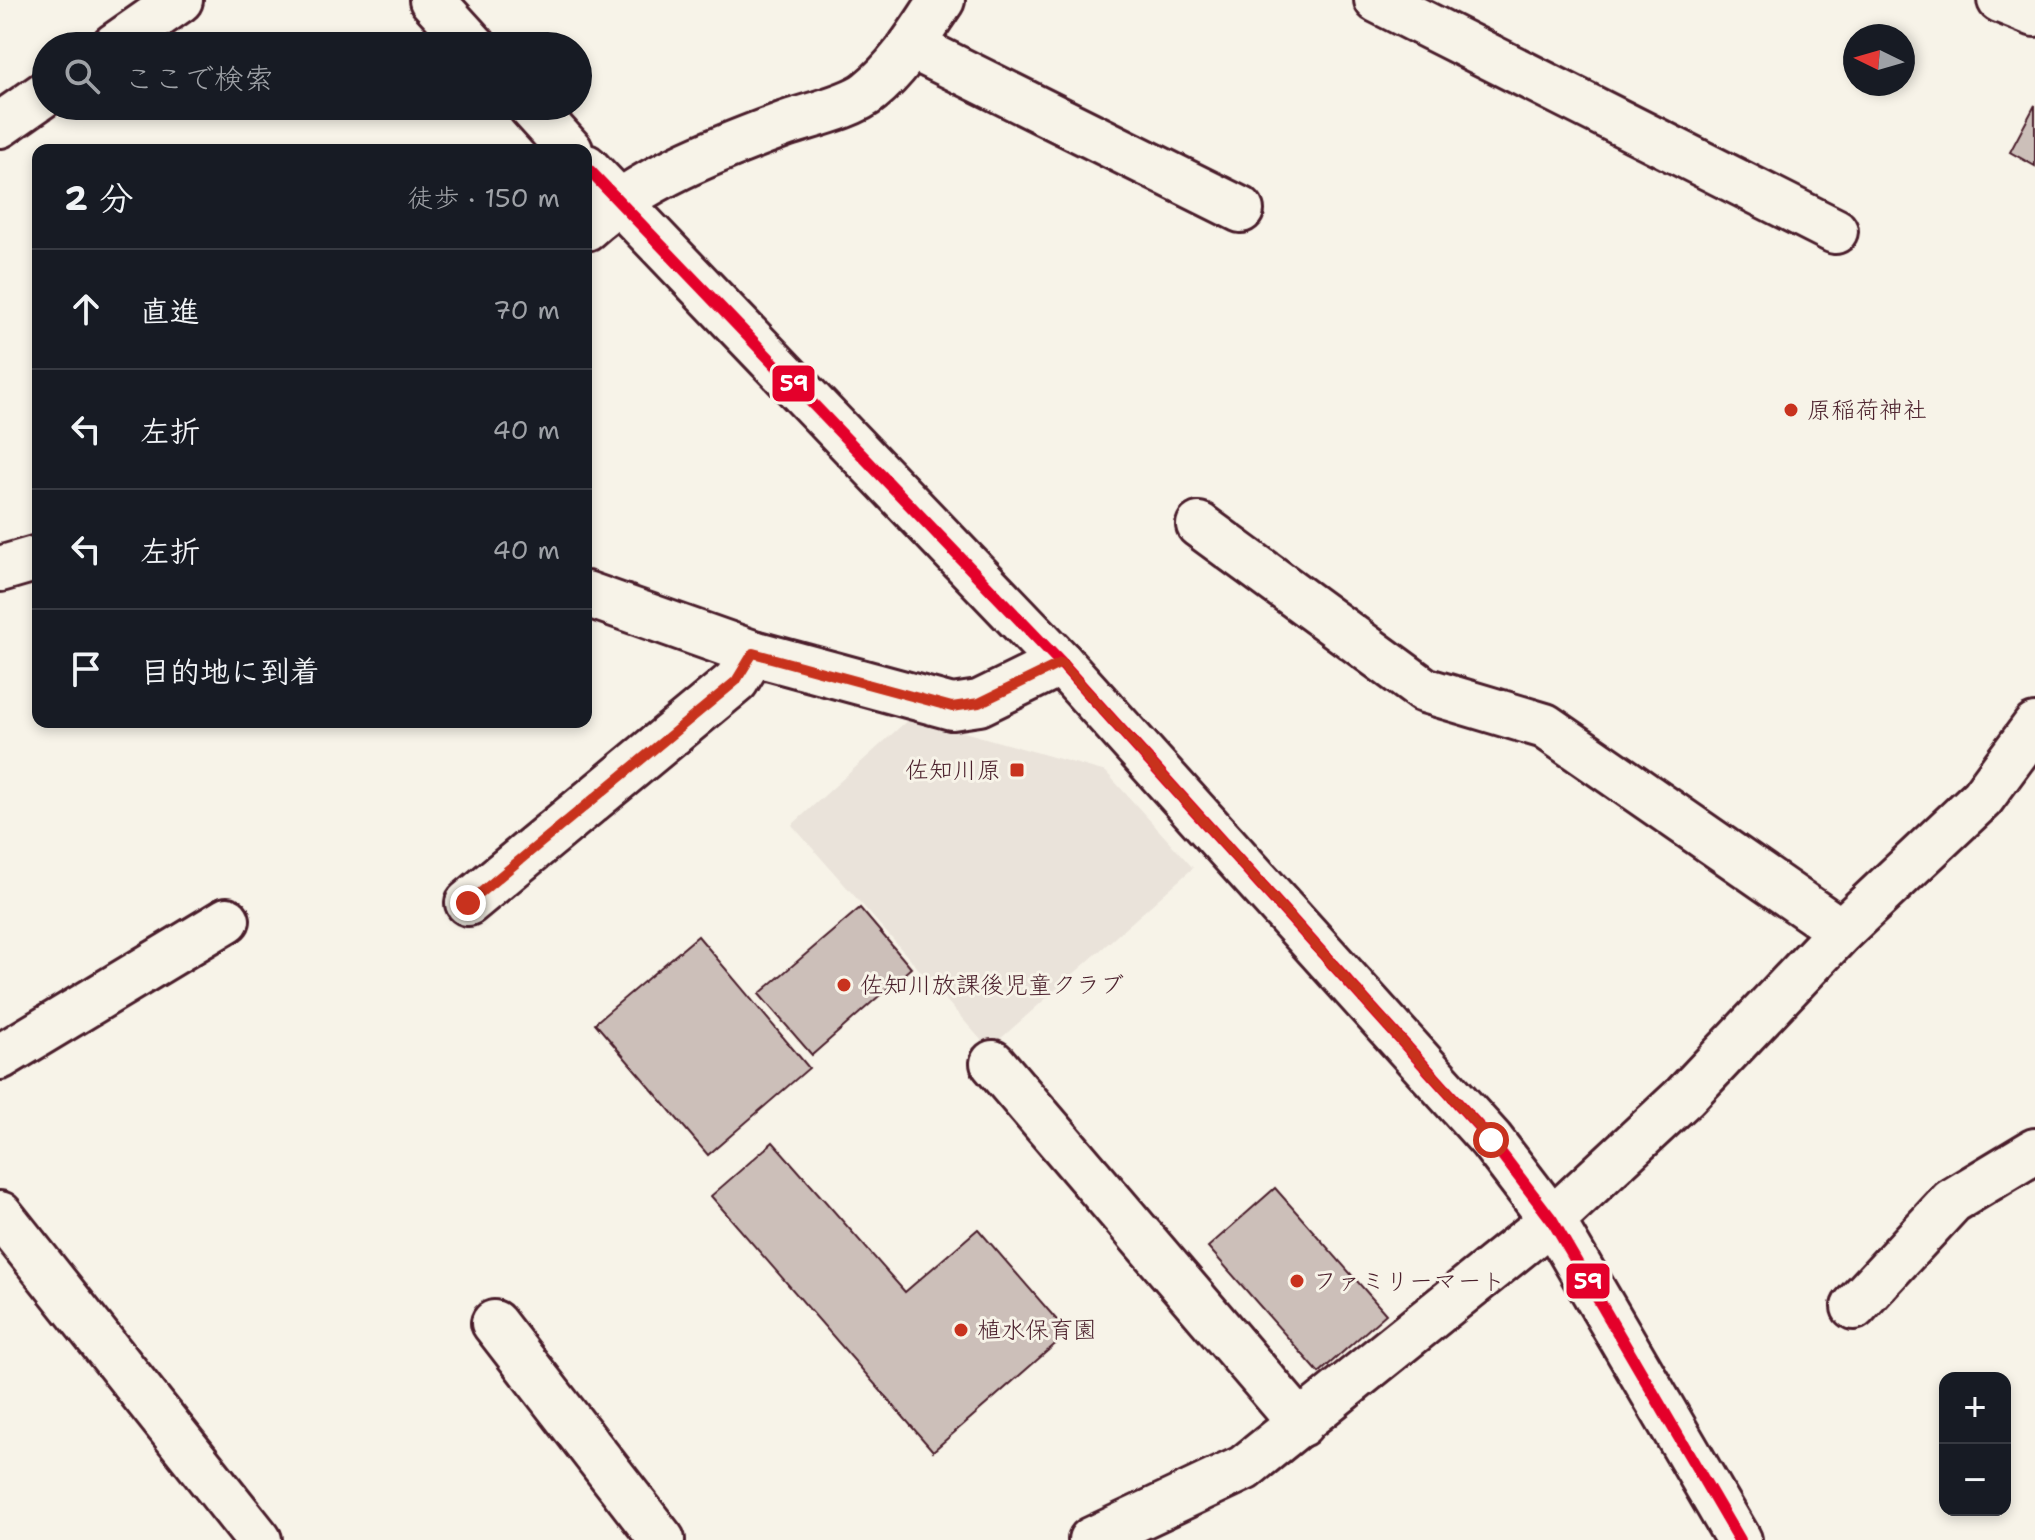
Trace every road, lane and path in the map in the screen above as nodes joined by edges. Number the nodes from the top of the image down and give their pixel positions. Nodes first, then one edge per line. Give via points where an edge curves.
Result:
1 (180, 0) edge
2 (432, 0) edge
3 (942, 0) edge
4 (1377, 0) edge
5 (2000, 0) edge
6 (2035, 14) edge
7 (134, 32) edge
8 (461, 32) edge
9 (911, 46) junction
10 (32, 103) edge
11 (543, 120) edge
12 (0, 125) edge
13 (565, 144) edge
14 (592, 185) edge
15 (1241, 210) dead end
16 (602, 214) edge
17 (1835, 231) dead end
18 (1199, 525) dead end
19 (32, 560) edge
20 (0, 569) edge
21 (592, 596) edge
22 (753, 653) junction
23 (1061, 663) junction
24 (2029, 748) edge
25 (468, 903) dead end
26 (227, 920) dead end
27 (1841, 931) junction
28 (0, 1057) edge
29 (993, 1063) dead end
30 (2035, 1151) edge
31 (0, 1214) edge
32 (1552, 1220) junction
33 (1854, 1307) dead end
34 (494, 1323) dead end
35 (1301, 1424) junction
36 (259, 1540) edge
37 (662, 1540) edge
38 (1091, 1540) edge
39 (1739, 1540) edge

1 - 7 street
2 - 8 street
3 - 9 street
4 - 17 street
5 - 6 street
9 - 15 street
9 - 16 street via 868,94 672,172
10 - 12 street
11 - 13 street
14 - 16 street
16 - 23 street
18 - 27 street via 1424,690 1545,726
19 - 20 street
21 - 22 street
22 - 23 street via 952,707 979,703
22 - 25 street via 736,681
23 - 32 street via 1491,1140
24 - 27 street
26 - 28 street
27 - 32 street via 1685,1096
29 - 35 street
30 - 33 street via 1952,1201
31 - 36 street
32 - 35 street
32 - 39 street
34 - 37 street
35 - 38 street via 1244,1468

